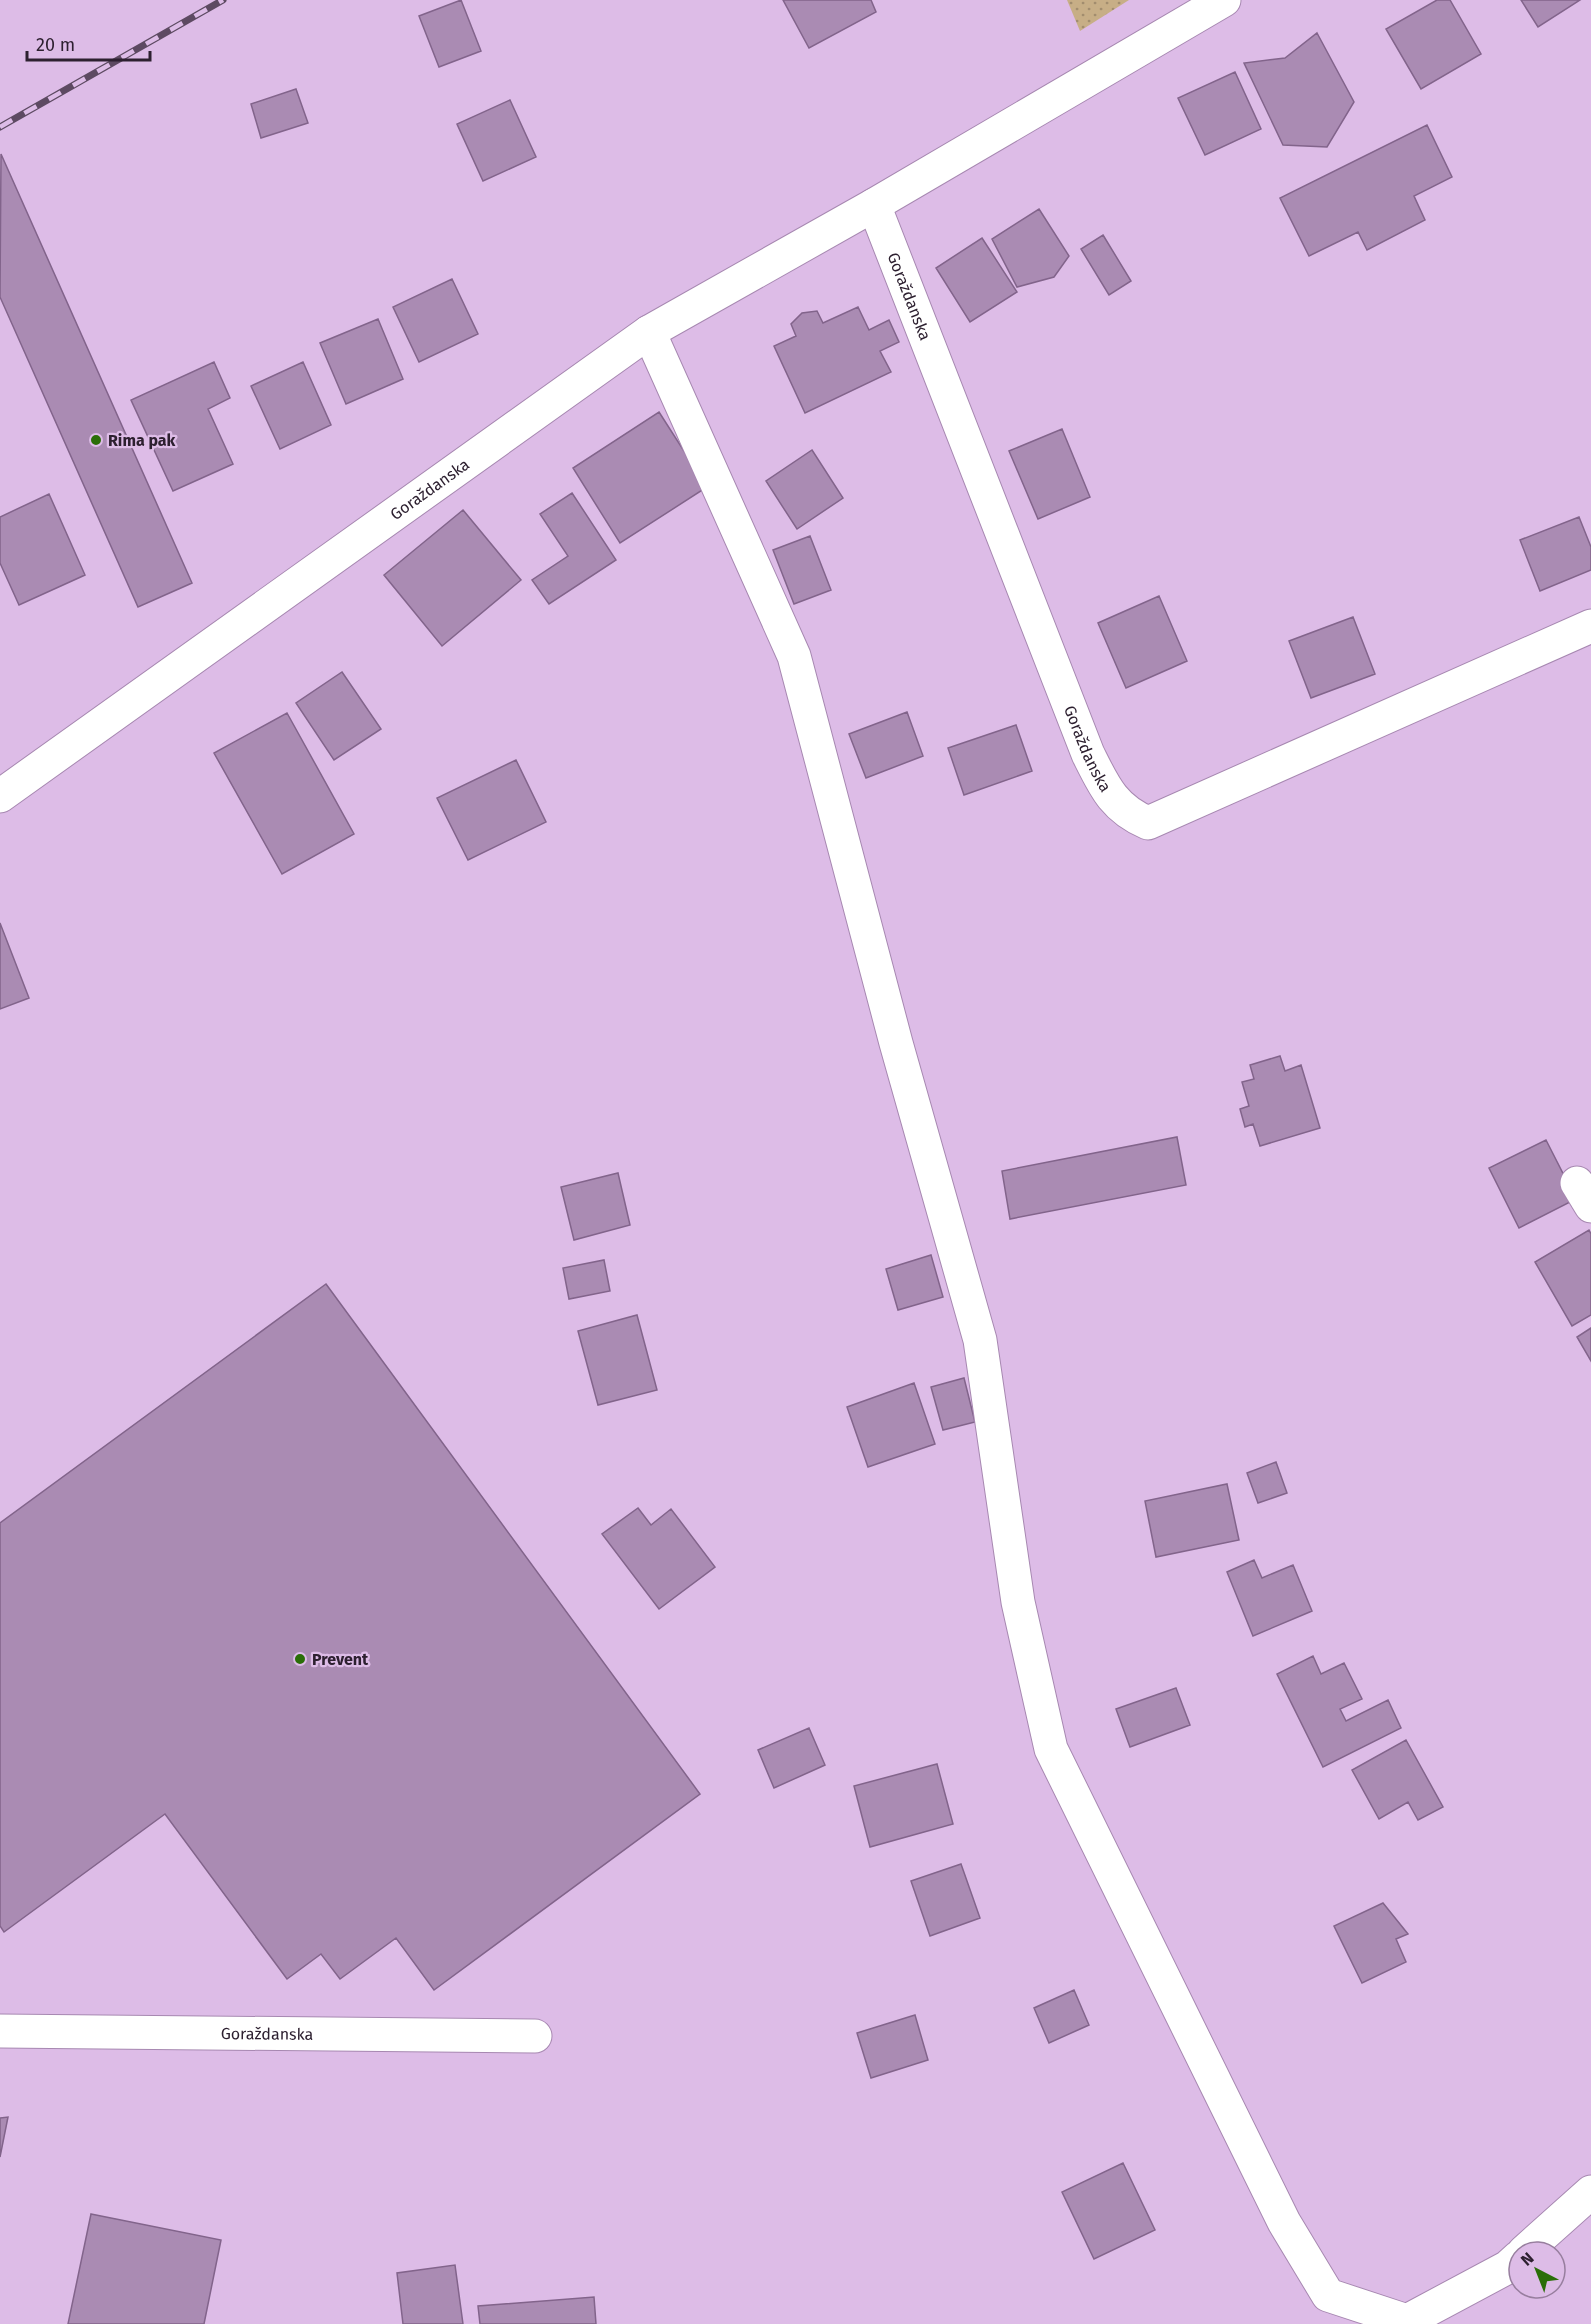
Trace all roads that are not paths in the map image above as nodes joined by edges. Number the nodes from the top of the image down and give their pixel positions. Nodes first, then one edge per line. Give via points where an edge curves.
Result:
1 (1224, 0) edge
2 (874, 205) junction
3 (650, 332) junction
4 (1591, 626) edge
5 (0, 796) edge
6 (0, 2031) edge
7 (535, 2036) dead end
8 (1591, 2192) edge
9 (1537, 2240) edge
10 (1507, 2268) edge

1 - 2 street, Goraždanska
2 - 3 street, Goraždanska
2 - 4 street, Goraždanska via 1088,754 1106,790 1130,815 1148,823
3 - 5 street, Goraždanska
3 - 10 street via 794,656 896,1043 980,1340 1018,1602 1051,1749 1284,2222 1328,2295 1407,2321
6 - 7 street, Goraždanska
8 - 9 street

